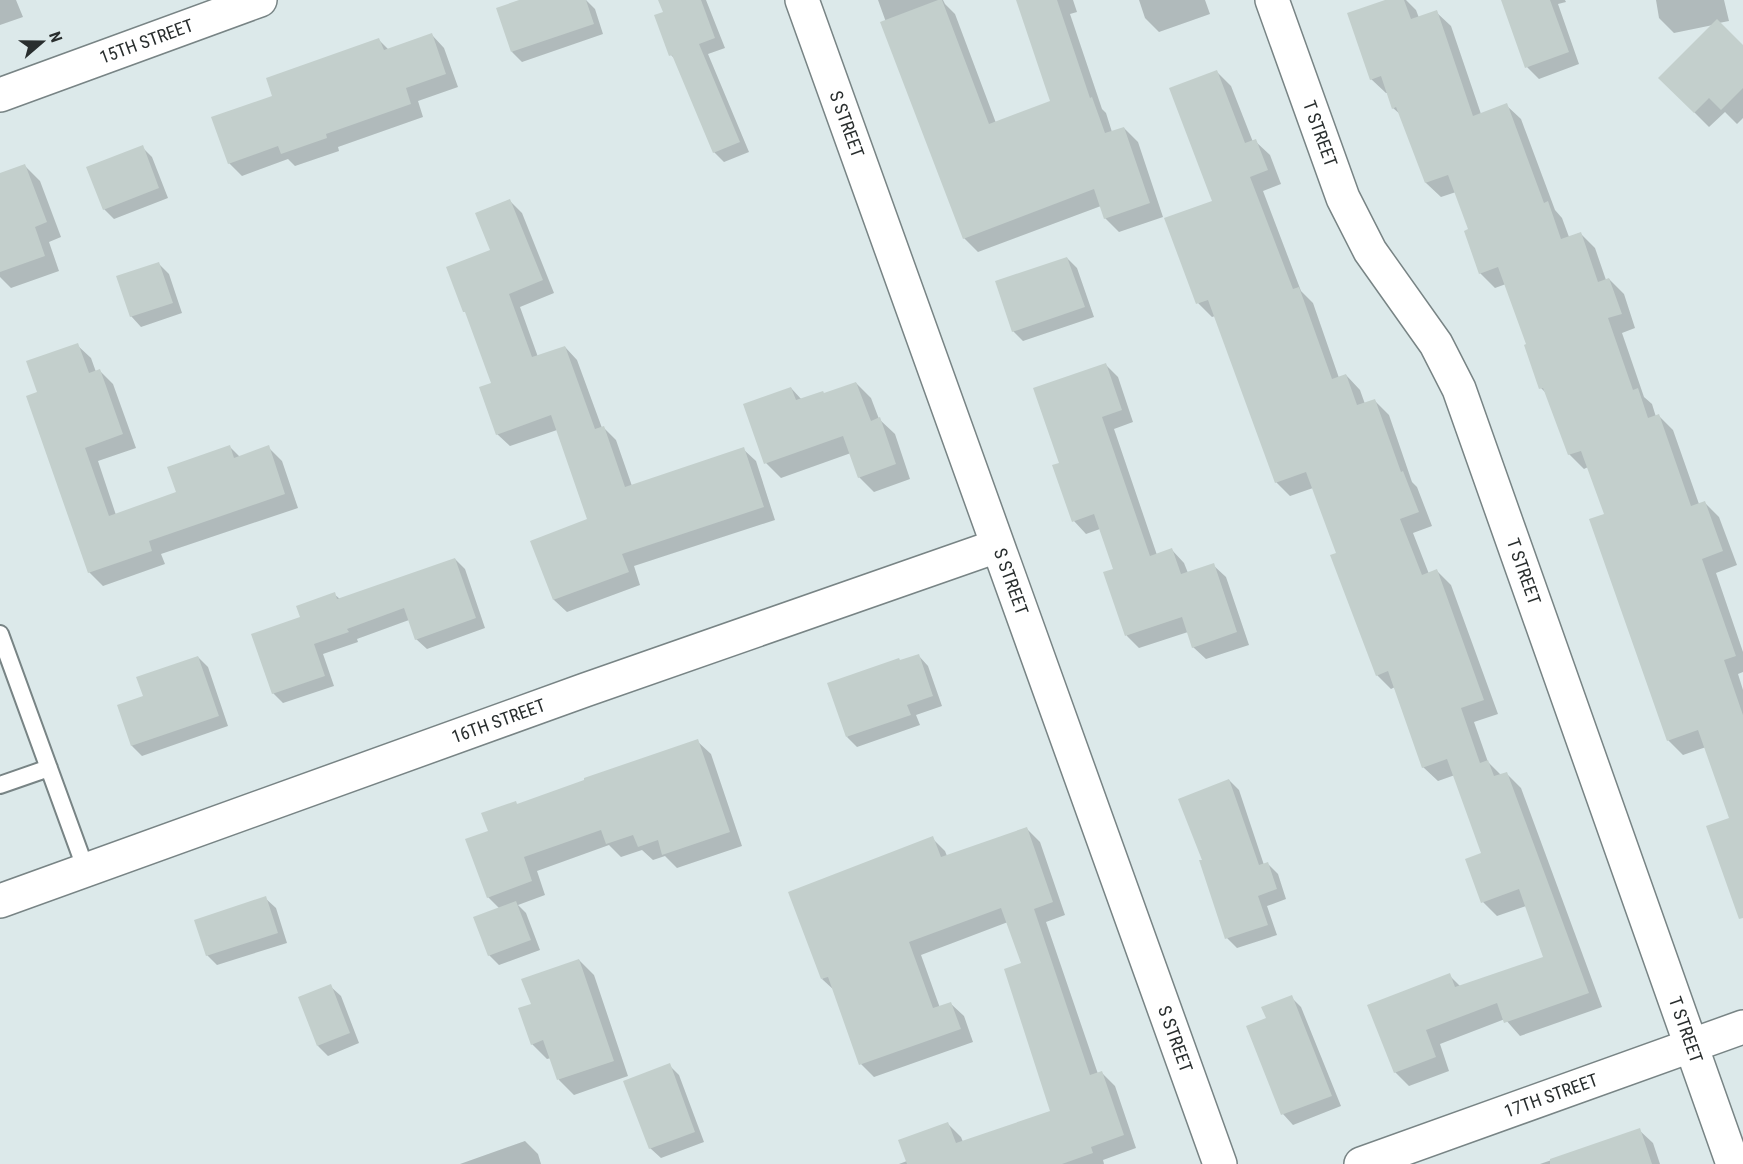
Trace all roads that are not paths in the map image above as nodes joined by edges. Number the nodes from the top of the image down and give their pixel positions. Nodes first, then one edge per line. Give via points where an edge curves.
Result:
1 (260, 0) edge
2 (802, 0) edge
3 (1272, 0) edge
4 (0, 95) edge
5 (997, 546) junction
6 (0, 634) edge
7 (49, 768) junction
8 (0, 785) edge
9 (86, 870) junction
10 (0, 901) edge
11 (1743, 1027) edge
12 (1691, 1046) junction
13 (1220, 1164) edge
14 (1361, 1164) edge
15 (1733, 1164) edge

1 - 4 street, 15TH STREET
2 - 5 street, S STREET
3 - 12 street, T STREET via 1343,198 1370,251 1436,344 1459,389
5 - 9 street, 16TH STREET
5 - 13 street, S STREET
6 - 7 lane
7 - 8 lane
7 - 9 lane
9 - 10 street, 16TH STREET
11 - 12 street, 17TH STREET
12 - 14 street, 17TH STREET
12 - 15 street, T STREET

